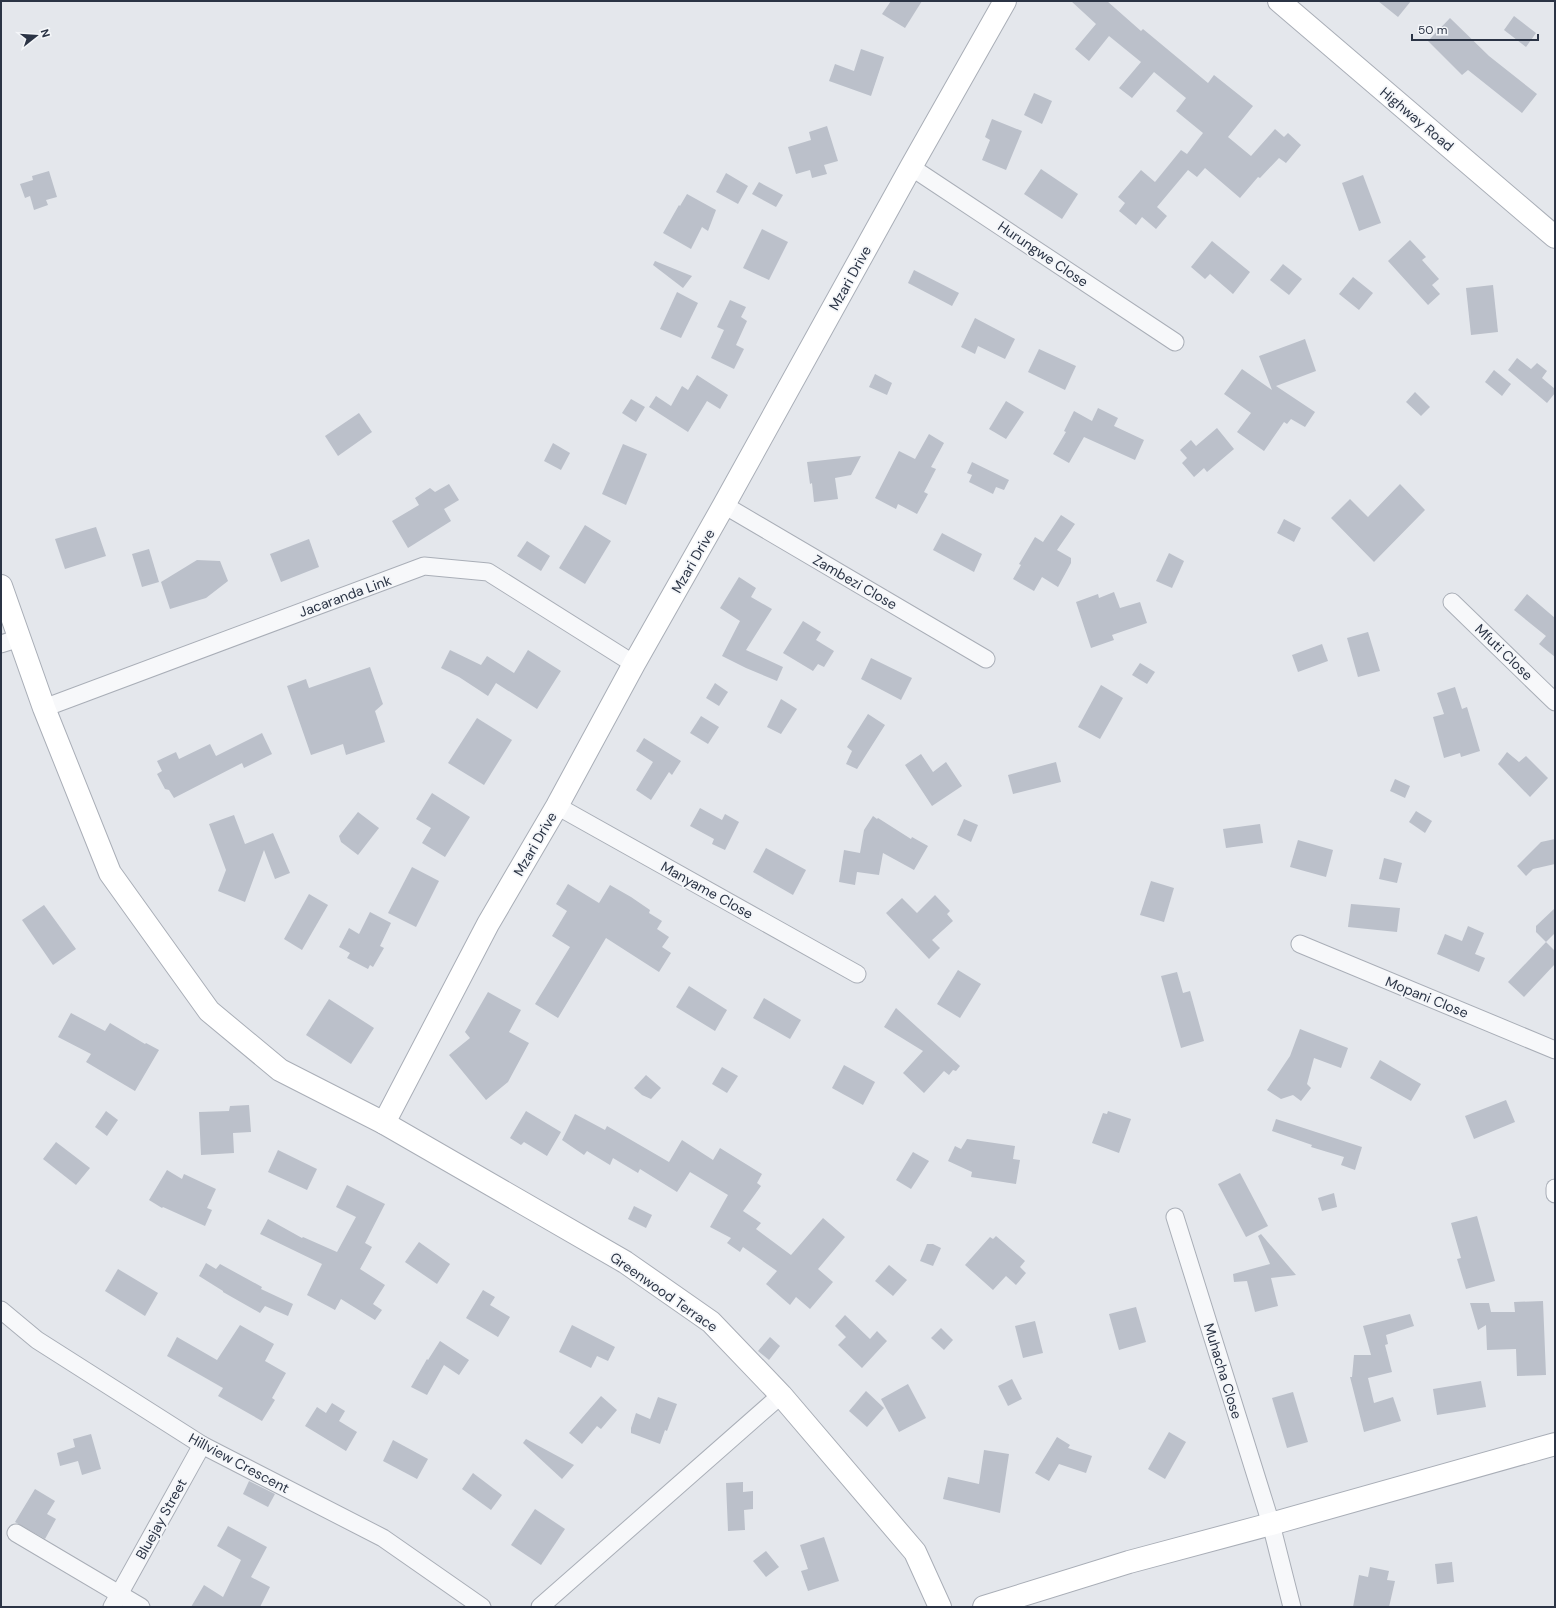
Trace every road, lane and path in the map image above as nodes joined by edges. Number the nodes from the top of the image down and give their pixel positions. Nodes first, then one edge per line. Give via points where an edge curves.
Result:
1 (1005, 1) edge
2 (1279, 1) edge
3 (911, 167) junction
4 (1555, 237) edge
5 (1175, 342) dead end
6 (724, 505) junction
7 (1, 586) edge
8 (1452, 602) dead end
9 (10, 641) edge
10 (986, 659) dead end
11 (634, 664) junction
12 (1555, 702) edge
13 (44, 708) junction
14 (557, 806) junction
15 (1300, 944) dead end
16 (857, 974) dead end
17 (1555, 1050) edge
18 (384, 1123) junction
19 (1555, 1188) edge
20 (1555, 1194) edge
21 (1175, 1217) dead end
22 (1, 1310) edge
23 (781, 1395) junction
24 (1555, 1444) edge
25 (202, 1445) junction
26 (1271, 1524) junction
27 (16, 1533) dead end
28 (116, 1600) edge
29 (141, 1607) edge
30 (482, 1607) edge
31 (540, 1607) edge
32 (940, 1607) edge
33 (984, 1607) edge
34 (1292, 1607) edge

1 - 3 street, Mzari Drive
2 - 4 street, Highway Road
3 - 5 street, Hurungwe Close
3 - 6 street, Mzari Drive
6 - 10 street, Zambezi Close
6 - 11 street, Mzari Drive
7 - 9 street, Greenwood Terrace
8 - 12 street, Mfuti Close
9 - 13 street, Greenwood Terrace
11 - 13 street, Jacaranda Link via 488,572 424,566
11 - 14 street, Mzari Drive
13 - 18 street, Greenwood Terrace via 110,873 209,1011 280,1070
14 - 16 street, Manyame Close
14 - 18 street, Mzari Drive via 488,924
15 - 17 street, Mopani Close
18 - 23 street, Greenwood Terrace via 625,1262 711,1322
19 - 20 street
21 - 26 street, Muhacha Close
22 - 25 street, Hillview Crescent via 37,1340
23 - 31 street
23 - 32 street, Greenwood Terrace via 915,1552
24 - 26 street
25 - 28 street, Bluejay Street
25 - 30 street, Hillview Crescent via 383,1538
26 - 33 street via 1129,1562
26 - 34 street, Muhacha Close
27 - 28 street
28 - 29 street

